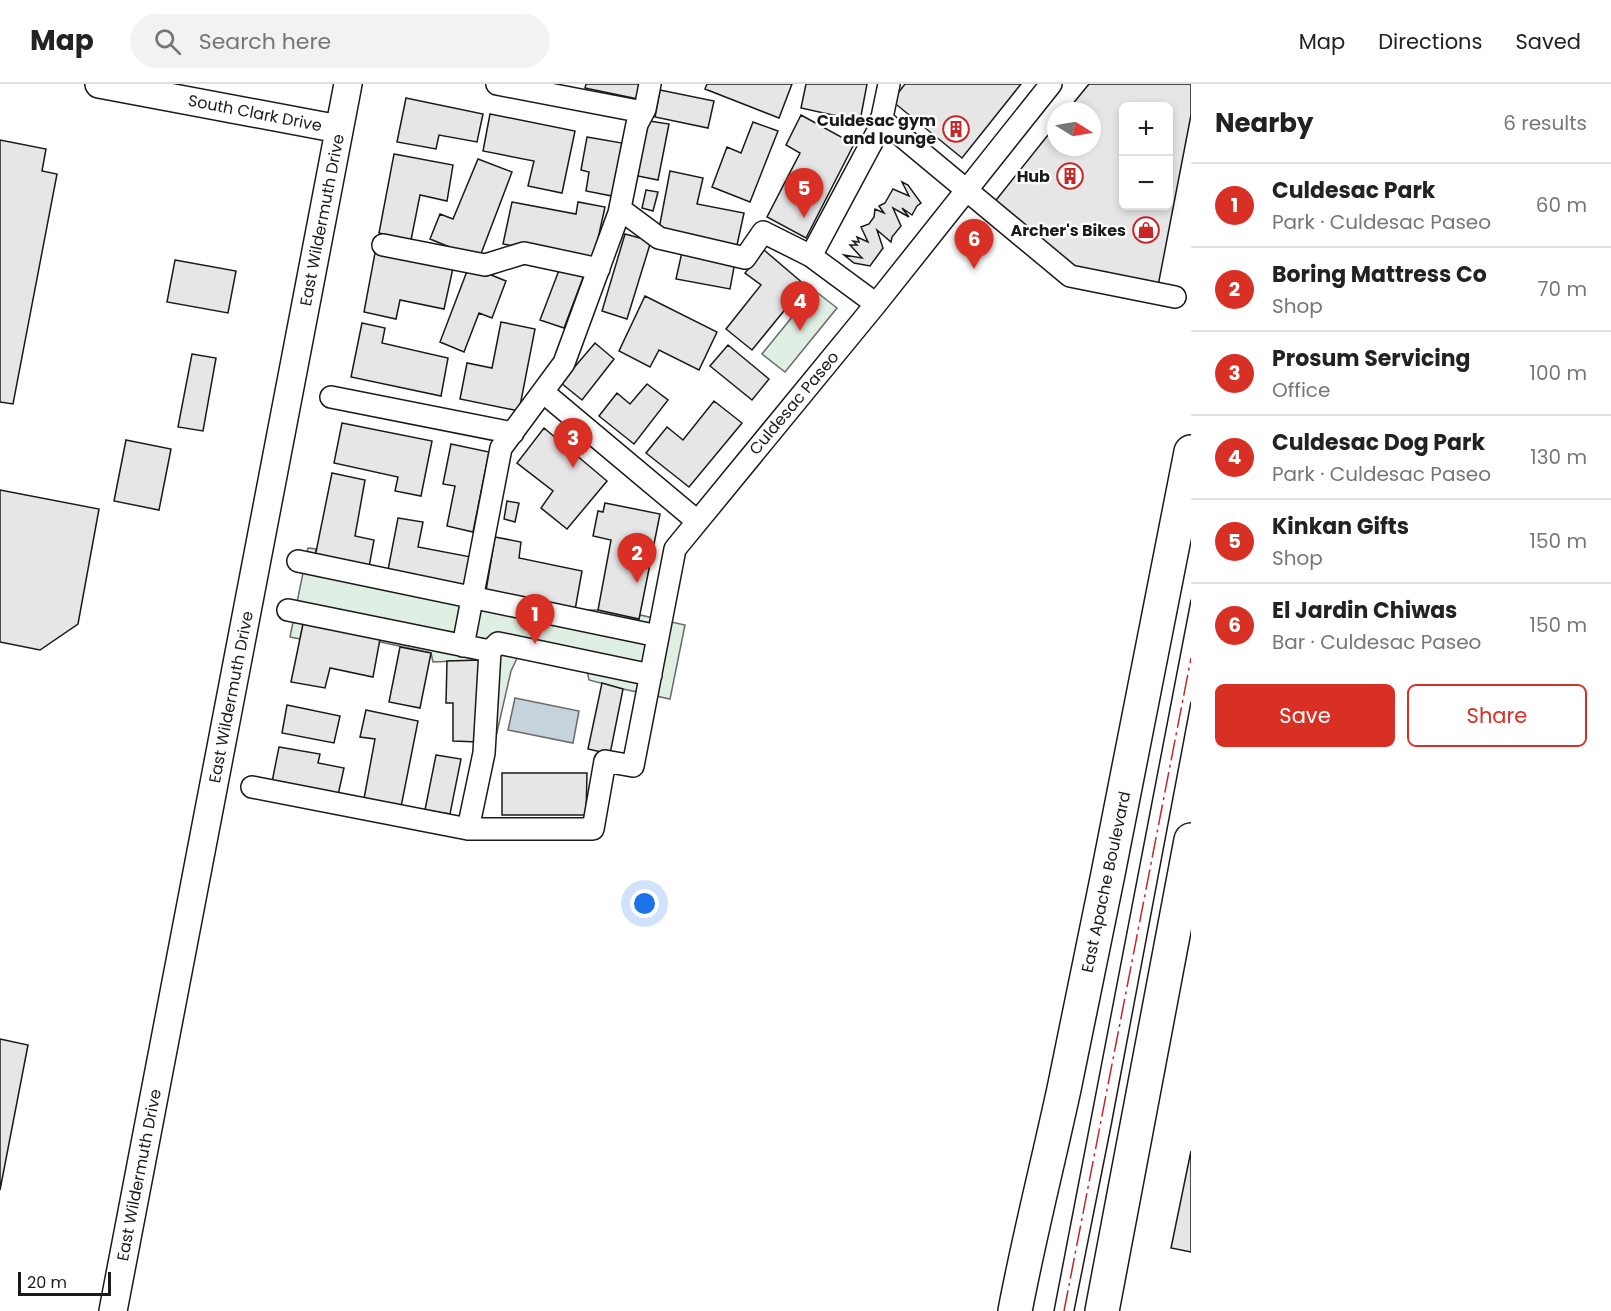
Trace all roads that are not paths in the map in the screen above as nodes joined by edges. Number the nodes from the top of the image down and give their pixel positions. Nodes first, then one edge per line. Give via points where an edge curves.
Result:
1 (99, 84) edge
2 (348, 84) edge
3 (497, 84) edge
4 (650, 84) edge
5 (889, 84) edge
6 (1051, 84) edge
7 (643, 112) junction
8 (881, 119) junction
9 (339, 129) junction
10 (966, 190) junction
11 (620, 209) junction
12 (383, 245) dead end
13 (811, 256) junction
14 (599, 269) junction
15 (1174, 297) dead end
16 (876, 304) junction
17 (543, 392) junction
18 (331, 397) dead end
19 (513, 433) junction
20 (1191, 452) edge
21 (697, 521) junction
22 (298, 561) dead end
23 (472, 597) junction
24 (288, 610) dead end
25 (658, 636) junction
26 (463, 646) junction
27 (489, 651) junction
28 (651, 675) junction
29 (252, 787) dead end
30 (468, 829) junction
31 (1191, 840) edge
32 (113, 1311) edge
33 (1015, 1311) edge
34 (1102, 1311) edge

1 - 9 street, South Clark Drive
2 - 9 street, East Wildermuth Drive
3 - 7 street
4 - 7 street
5 - 8 street
6 - 10 street, Culdesac Paseo
7 - 11 street via 637,124
8 - 10 street
8 - 13 street
9 - 32 street, East Wildermuth Drive
10 - 15 street via 1070,276
10 - 16 street, Culdesac Paseo
11 - 13 street via 659,238 746,258 763,232
11 - 14 street
12 - 14 street via 485,265 524,253
13 - 16 street
14 - 17 street via 564,363
16 - 21 street, Culdesac Paseo
17 - 19 street
17 - 21 street
18 - 19 street
19 - 23 street via 501,448
20 - 33 main road, East Apache Boulevard via 1130,768
21 - 25 street, Culdesac Paseo via 675,549
22 - 23 street
23 - 25 street
23 - 26 street
24 - 26 street
25 - 28 street, Culdesac Paseo
26 - 27 street
27 - 28 street via 498,644
27 - 30 street via 484,753
28 - 30 street, Culdesac Paseo via 633,766 605,761 592,829
29 - 30 street
31 - 34 main road

